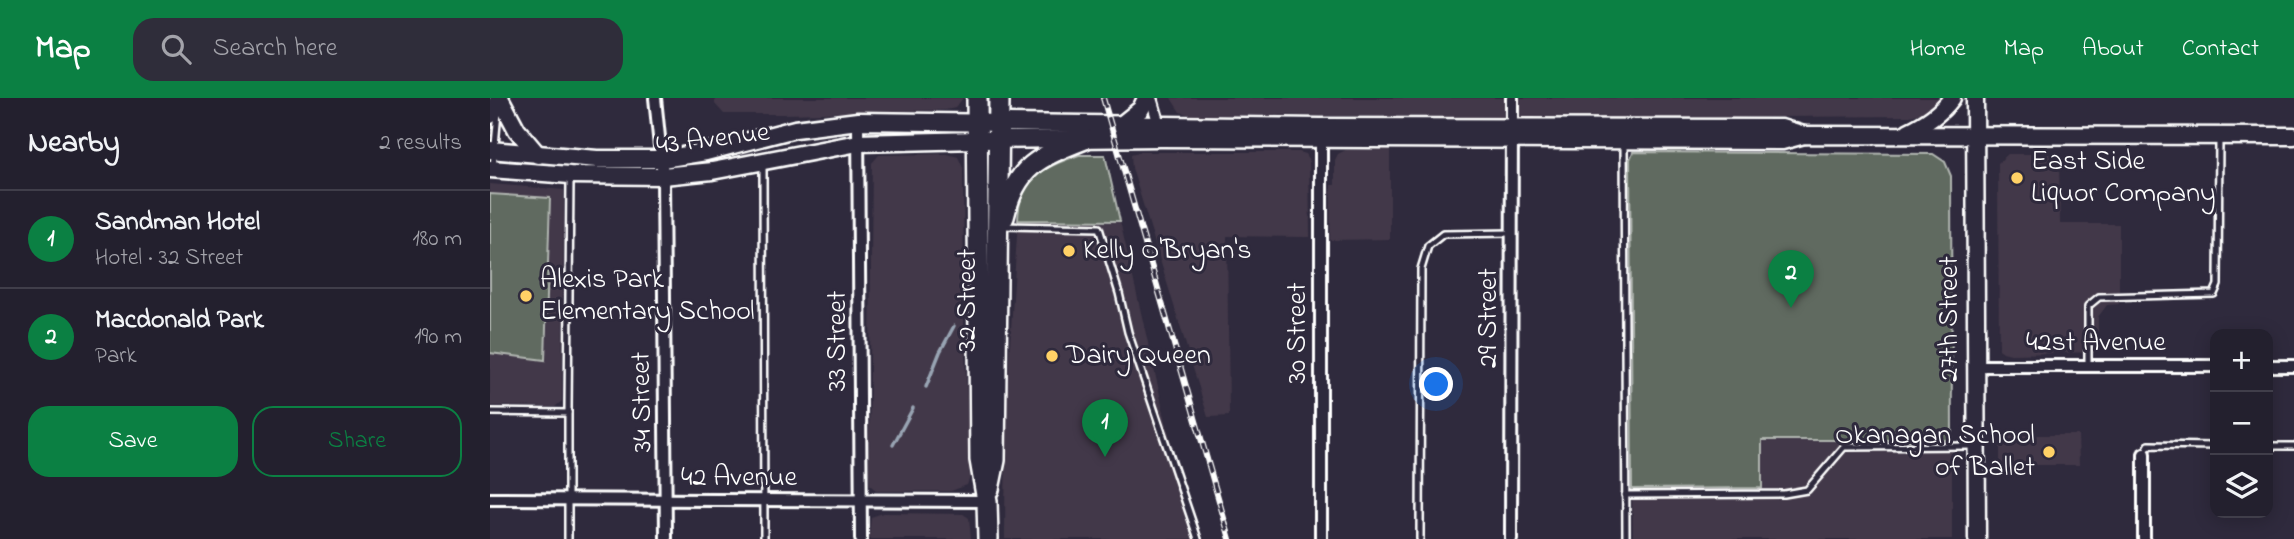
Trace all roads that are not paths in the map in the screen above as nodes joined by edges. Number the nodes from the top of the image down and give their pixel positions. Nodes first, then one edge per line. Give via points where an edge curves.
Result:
1 (499, 98) edge
2 (655, 98) edge
3 (977, 98) edge
4 (999, 98) edge
5 (1146, 98) edge
6 (1151, 98) edge
7 (1512, 98) edge
8 (1952, 98) edge
9 (1975, 98) edge
10 (490, 115) edge
11 (858, 121) junction
12 (1121, 125) junction
13 (1160, 131) junction
14 (987, 132) junction
15 (1512, 133) junction
16 (1320, 134) junction
17 (1804, 135) junction
18 (1903, 135) junction
19 (1976, 135) junction
20 (2219, 136) junction
21 (2294, 136) edge
22 (1086, 139) junction
23 (1624, 140) junction
24 (858, 143) junction
25 (492, 150) edge
26 (538, 155) junction
27 (763, 162) junction
28 (663, 167) junction
29 (491, 169) edge
30 (570, 175) junction
31 (1002, 226) junction
32 (1512, 233) junction
33 (996, 248) junction
34 (1977, 366) junction
35 (2088, 366) junction
36 (2210, 366) edge
37 (2273, 366) edge
38 (2294, 366) edge
39 (490, 412) edge
40 (568, 413) junction
41 (1977, 446) junction
42 (2210, 446) edge
43 (2273, 446) edge
44 (2294, 446) edge
45 (2144, 454) joint
46 (1625, 495) junction
47 (490, 499) edge
48 (567, 500) junction
49 (666, 501) junction
50 (764, 501) junction
51 (861, 501) junction
52 (987, 501) junction
53 (568, 539) edge
54 (666, 539) edge
55 (764, 539) edge
56 (861, 539) edge
57 (988, 539) edge
58 (1198, 539) edge
59 (1321, 539) edge
60 (1420, 539) edge
61 (1511, 539) edge
62 (1626, 539) edge
63 (1977, 539) edge
64 (2144, 539) edge

1 - 10 street
1 - 25 lane
1 - 26 street
2 - 28 street, 34 Street
3 - 14 highway, 32 Street
4 - 14 highway, 32 Street
5 - 12 street via 1141,109
6 - 13 street
7 - 15 street, 29 Street
8 - 18 street via 1927,123
9 - 19 street, 27th Street
11 - 14 street, 43 Avenue
11 - 24 street, 33 Street
11 - 28 street, 43 Avenue via 795,129
12 - 13 street, 43 Avenue
12 - 14 street, 43 Avenue
13 - 16 street, 43 Avenue
13 - 22 street, 43 Avenue
14 - 22 street, 43 Avenue
14 - 24 street, 43 Avenue
14 - 33 highway, 32 Street
14 - 52 highway, 32 Street via 980,460
15 - 16 street, 43 Avenue
15 - 17 street, 43 Avenue via 1781,128
15 - 23 street, 43 Avenue
15 - 32 street, 29 Street
16 - 59 street, 30 Street
17 - 18 street
17 - 23 street, 43 Avenue via 1782,141
18 - 19 street
19 - 20 street
19 - 34 street, 27th Street
20 - 21 street
20 - 35 lane via 2218,285 2214,293 2099,297 2088,306
22 - 31 highway via 1051,153 1025,171 1009,196
23 - 46 lane
24 - 27 street, 43 Avenue
24 - 51 street, 33 Street
25 - 26 street, 43 Avenue
25 - 29 lane
26 - 28 street, 43 Avenue
27 - 28 street, 43 Avenue via 712,171
27 - 50 lane
28 - 30 street, 43 Avenue
28 - 49 street, 34 Street
29 - 30 street, 43 Avenue
30 - 40 lane
31 - 33 highway
31 - 58 lane via 1099,228 1128,332
32 - 60 lane via 1443,234 1428,246 1421,269
32 - 61 street, 29 Street
33 - 52 highway, 32 Street via 995,460
34 - 35 street, 42st Avenue
34 - 41 street, 27th Street
35 - 36 street, 42st Avenue
37 - 38 street
39 - 40 lane
40 - 48 lane
41 - 46 lane via 1844,447 1807,490 1784,494
41 - 63 street, 27th Street
42 - 45 lane via 2149,445
43 - 44 lane
45 - 64 street
46 - 62 lane
47 - 48 street, 42 Avenue
48 - 49 street, 42 Avenue
48 - 53 lane
49 - 50 street, 42 Avenue
49 - 54 street, 34 Street
50 - 51 street, 42 Avenue
50 - 55 lane
51 - 52 street, 42 Avenue
51 - 56 street, 33 Street
52 - 57 highway, 32 Street

